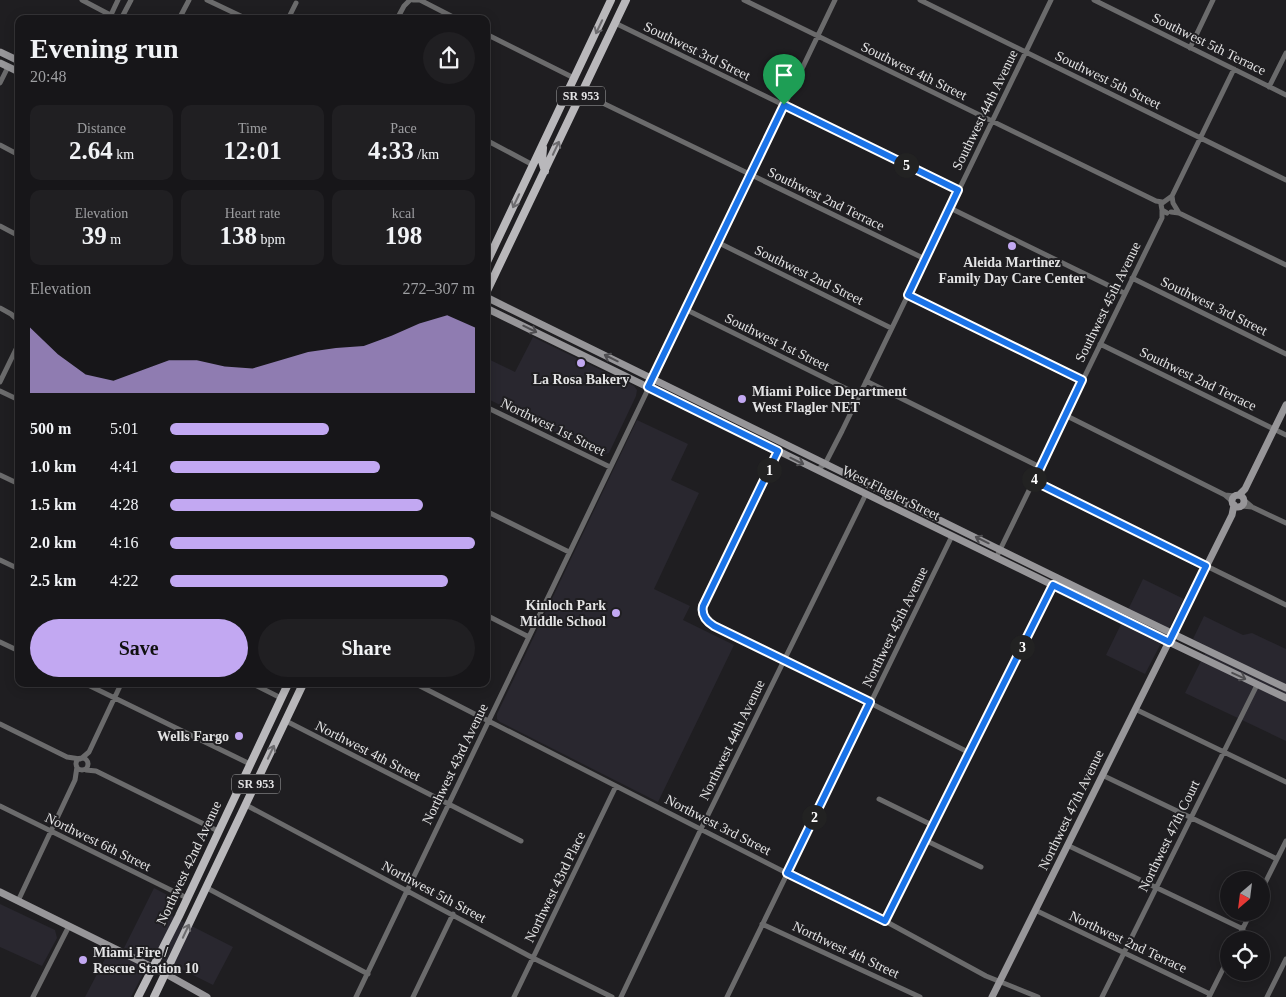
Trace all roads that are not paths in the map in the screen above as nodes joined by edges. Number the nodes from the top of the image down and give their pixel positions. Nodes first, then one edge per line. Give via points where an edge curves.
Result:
1 (82, 0) edge
2 (118, 0) edge
3 (131, 0) edge
4 (188, 0) edge
5 (207, 0) edge
6 (213, 0) edge
7 (412, 0) edge
8 (420, 0) edge
9 (611, 0) edge
10 (626, 0) edge
11 (744, 0) edge
12 (834, 0) edge
13 (920, 0) edge
14 (1051, 0) edge
15 (1094, 0) edge
16 (1213, 0) edge
17 (1104, 2) edge
18 (296, 3) dead end
19 (404, 3) edge
20 (218, 4) junction
21 (107, 15) edge
22 (111, 15) edge
23 (122, 15) edge
24 (181, 15) edge
25 (239, 15) edge
26 (290, 15) edge
27 (399, 15) edge
28 (449, 15) edge
29 (615, 23) junction
30 (490, 36) edge
31 (817, 36) junction
32 (1190, 48) junction
33 (0, 52) edge
34 (1026, 52) junction
35 (1286, 53) edge
36 (15, 60) edge
37 (0, 63) edge
38 (8, 67) junction
39 (15, 67) edge
40 (1234, 69) junction
41 (15, 70) edge
42 (575, 76) junction
43 (0, 83) edge
44 (1269, 87) junction
45 (582, 93) junction
46 (1286, 95) edge
47 (784, 105) junction
48 (992, 121) junction
49 (1200, 138) junction
50 (544, 141) junction
51 (490, 142) edge
52 (0, 145) edge
53 (15, 152) edge
54 (533, 165) junction
55 (545, 171) junction
56 (751, 175) junction
57 (1286, 180) edge
58 (958, 190) junction
59 (535, 192) junction
60 (1167, 207) junction
61 (950, 208) junction
62 (0, 226) edge
63 (15, 234) edge
64 (717, 242) junction
65 (490, 256) edge
66 (925, 259) junction
67 (1286, 265) edge
68 (1132, 278) junction
69 (490, 285) edge
70 (1124, 293) junction
71 (908, 295) junction
72 (490, 299) edge
73 (0, 308) edge
74 (490, 310) edge
75 (685, 310) junction
76 (11, 314) junction
77 (15, 314) edge
78 (15, 318) edge
79 (891, 328) junction
80 (1100, 344) junction
81 (15, 351) edge
82 (1286, 354) edge
83 (652, 379) junction
84 (1082, 380) junction
85 (866, 381) junction
86 (0, 382) edge
87 (648, 387) junction
88 (0, 391) edge
89 (859, 396) junction
90 (15, 398) edge
91 (1286, 405) edge
92 (490, 409) edge
93 (1064, 415) junction
94 (1274, 429) junction
95 (1286, 435) edge
96 (778, 451) junction
97 (825, 464) junction
98 (610, 467) junction
99 (1040, 467) junction
100 (817, 470) junction
101 (0, 475) edge
102 (1034, 481) junction
103 (15, 482) edge
104 (883, 492) junction
105 (866, 494) junction
106 (1239, 501) junction
107 (490, 512) edge
108 (1286, 523) edge
109 (952, 536) junction
110 (1000, 549) junction
111 (569, 552) junction
112 (996, 558) junction
113 (0, 560) edge
114 (1206, 566) junction
115 (15, 567) edge
116 (1057, 577) junction
117 (1053, 585) junction
118 (1286, 604) edge
119 (490, 617) edge
120 (1173, 634) junction
121 (529, 637) junction
122 (0, 642) edge
123 (1169, 642) junction
124 (15, 649) edge
125 (784, 659) junction
126 (1257, 684) junction
127 (92, 687) edge
128 (120, 687) edge
129 (259, 687) edge
130 (286, 687) edge
131 (302, 687) edge
132 (422, 687) edge
133 (1286, 688) edge
134 (114, 698) junction
135 (281, 698) junction
136 (1286, 698) edge
137 (870, 702) junction
138 (1135, 709) junction
139 (488, 721) junction
140 (286, 722) junction
141 (0, 724) edge
142 (970, 752) junction
143 (1224, 752) junction
144 (67, 757) junction
145 (84, 760) junction
146 (250, 764) junction
147 (77, 766) junction
148 (85, 770) junction
149 (96, 771) junction
150 (1102, 775) junction
151 (244, 776) junction
152 (75, 780) junction
153 (1286, 782) edge
154 (616, 786) junction
155 (879, 799) dead end
156 (246, 805) junction
157 (448, 805) junction
158 (0, 806) edge
159 (1191, 817) junction
160 (934, 826) junction
161 (701, 829) junction
162 (51, 831) junction
163 (218, 831) junction
164 (927, 840) junction
165 (1286, 841) edge
166 (521, 842) dead end
167 (1067, 846) junction
168 (220, 859) junction
169 (1277, 859) junction
170 (981, 867) dead end
171 (787, 873) junction
172 (1270, 873) edge
173 (1156, 887) junction
174 (207, 888) junction
175 (408, 890) junction
176 (0, 892) edge
177 (187, 898) junction
178 (18, 901) junction
179 (1035, 910) junction
180 (453, 914) junction
181 (885, 921) junction
182 (1247, 921) edge
183 (762, 924) junction
184 (68, 926) junction
185 (1243, 929) joint
186 (1124, 952) junction
187 (533, 958) junction
188 (1286, 959) edge
189 (153, 968) junction
190 (166, 974) junction
191 (368, 974) junction
192 (1220, 975) edge
193 (1000, 981) junction
194 (1210, 995) edge
195 (33, 997) edge
196 (138, 997) edge
197 (154, 997) edge
198 (207, 997) edge
199 (356, 997) edge
200 (413, 997) edge
201 (514, 997) edge
202 (612, 997) edge
203 (621, 997) edge
204 (727, 997) edge
205 (920, 997) edge
206 (992, 997) edge
207 (1038, 997) edge
208 (1102, 997) edge
209 (1267, 997) edge

1 - 21 street
2 - 22 street
3 - 23 street
4 - 24 street
5 - 20 street
6 - 20 street
7 - 8 street
7 - 19 street
8 - 28 street
9 -> 42 main road, SR 953
10 - 29 main road, SR 953
11 - 31 street, Southwest 4th Street
12 - 31 street, Northwest 43rd Avenue
13 - 34 street, Southwest 5th Street
14 - 34 street, Southwest 44th Avenue
15 - 17 street, Southwest 5th Terrace
16 - 32 street
17 - 32 street, Southwest 5th Terrace
18 - 26 street
19 - 27 street
20 - 25 street
29 - 45 main road, SR 953
29 - 47 street, Southwest 3rd Street
30 - 42 street
31 - 47 street, Northwest 43rd Avenue
31 - 48 street, Southwest 4th Street
32 - 40 street, Southwest 5th Terrace
33 - 36 main road
34 - 48 street, Southwest 44th Avenue
34 - 49 street, Southwest 5th Street
35 - 44 street
37 - 38 main road
38 - 39 main road
38 - 41 main road
38 - 43 street
40 - 44 street, Southwest 5th Terrace
40 - 49 street, Southwest 45th Avenue
42 - 45 main road
42 - 50 main road, SR 953
44 - 46 street, Southwest 5th Terrace
55 -> 45 main road, SR 953
45 - 56 street, Southwest 2nd Terrace
47 - 56 street, Northwest 43rd Avenue
47 - 58 street, Southwest 3rd Street
48 - 58 street, Southwest 44th Avenue
48 - 60 street, Southwest 4th Street
49 - 57 street, Southwest 5th Street
49 - 60 street, Southwest 45th Avenue
50 - 54 main road, SR 953
50 - 55 main road via 542,161
51 - 54 street
52 - 53 street
54 - 59 main road via 538,173
54 -> 65 main road, SR 953
55 - 59 main road, SR 953
56 - 64 street, Northwest 43rd Avenue
56 - 66 street, Southwest 2nd Terrace
58 - 61 street, Southwest 44th Avenue
59 - 69 main road, SR 953
60 - 67 street
60 - 68 street, Southwest 45th Avenue
61 - 66 street, Southwest 44th Avenue
61 - 70 street
62 - 63 street
64 - 75 street, Northwest 43rd Avenue
64 - 79 street, Southwest 2nd Street
66 - 71 street, Southwest 44th Avenue
68 - 70 street, Southwest 45th Avenue
68 - 82 street, Southwest 3rd Street
70 - 80 street, Southwest 45th Avenue
71 - 79 street, Southwest 44th Avenue
71 - 84 street
83 -> 72 main road, West Flagler Street
73 - 76 street
74 -> 87 main road, West Flagler Street
75 - 83 street, Northwest 43rd Avenue
75 - 89 street, Southwest 1st Street
76 - 77 street
76 - 78 street
79 - 85 street, Southwest 44th Avenue
80 - 84 street, Southwest 45th Avenue
80 - 94 street, Southwest 2nd Terrace
81 - 86 street
83 - 87 street, Northwest 43rd Avenue
83 - 97 main road, West Flagler Street
84 - 93 street, Southwest 45th Avenue
85 - 89 street, Southwest 44th Avenue
85 - 99 street
87 - 96 main road, West Flagler Street
87 - 98 street, Northwest 43rd Avenue
88 - 90 street
89 - 97 street, Southwest 44th Avenue
91 - 94 main road
92 - 98 street, Northwest 1st Street
93 - 99 street, Southwest 45th Avenue
93 - 106 street
94 - 95 street, Southwest 2nd Terrace
94 - 106 main road
96 -> 100 main road, West Flagler Street
96 - 125 street via 703,606 703,615 714,626
97 - 100 street, Southwest 44th Avenue
97 - 104 main road, West Flagler Street
98 - 111 street, Northwest 43rd Avenue
99 - 102 street, Southwest 45th Avenue
100 - 105 main road, West Flagler Street
101 - 103 street
102 - 110 street, Southwest 45th Avenue
102 - 114 street
104 - 105 main road
110 -> 104 main road, West Flagler Street
105 - 109 main road, West Flagler Street
105 - 125 street, Northwest 44th Avenue
106 - 108 street
106 - 114 main road, Northwest 47th Avenue
107 - 111 street
109 - 112 main road, West Flagler Street
109 - 137 street, Northwest 45th Avenue
110 - 112 street, Southwest 45th Avenue
110 - 116 main road, West Flagler Street
111 - 121 street, Northwest 43rd Avenue
112 - 117 main road, West Flagler Street
113 - 115 street
114 - 118 street
114 - 120 main road, Northwest 47th Avenue
116 - 117 street
116 - 120 main road, West Flagler Street
117 - 123 main road, West Flagler Street
117 - 142 street
119 - 121 street
120 - 123 main road, Northwest 47th Avenue
120 - 133 main road, West Flagler Street
121 - 139 street, Northwest 43rd Avenue
122 - 124 street
123 -> 126 main road, West Flagler Street
123 - 138 main road, Northwest 47th Avenue
125 - 137 street
125 - 161 street, Northwest 44th Avenue
126 - 136 main road, West Flagler Street
126 - 143 street, Northwest 47th Court
127 - 134 street
128 - 134 street
129 - 135 street
130 - 135 main road, Northwest 42nd Avenue / SR 953
131 - 140 main road, Northwest 42nd Avenue / SR 953
132 - 139 street, Northwest 3rd Street
134 - 145 street
134 - 146 street
135 - 146 main road, Northwest 42nd Avenue / SR 953
137 - 142 street
137 - 171 street, Northwest 45th Avenue
138 - 143 street
138 - 150 main road, Northwest 47th Avenue
139 - 154 street, Northwest 3rd Street
139 - 157 street, Northwest 43rd Avenue
156 -> 140 main road, Northwest 42nd Avenue / SR 953
140 - 157 street, Northwest 4th Street
141 - 144 street
142 - 160 street
143 - 153 street
143 - 159 street, Northwest 47th Court
144 - 145 street
144 - 147 street
145 - 147 street via 77,761
145 - 148 street
145 - 149 street
146 - 151 main road, Northwest 42nd Avenue / SR 953
147 - 148 street
147 - 152 street
148 - 149 street
148 - 152 street
149 - 163 street
150 - 159 street
150 - 167 main road, Northwest 47th Avenue
151 - 156 main road via 242,800
151 - 163 main road, Northwest 42nd Avenue / SR 953
152 - 162 street
154 - 161 street, Northwest 3rd Street
154 - 187 street, Northwest 43rd Place
155 - 160 street
156 - 168 main road, Northwest 42nd Avenue / SR 953
156 - 175 street, Northwest 5th Street
157 - 166 street, Northwest 4th Street
157 - 175 street, Northwest 43rd Avenue
158 - 162 street, Northwest 6th Street
159 - 169 street
159 - 173 street, Northwest 47th Court
160 - 164 street
161 - 171 street, Northwest 3rd Street
161 - 203 street, Northwest 44th Avenue
162 - 177 street, Northwest 6th Street
162 - 178 street
163 - 168 main road via 222,842
163 - 177 main road, Northwest 42nd Avenue / SR 953
164 - 170 street
164 - 181 street
165 - 169 street
167 - 173 street
167 - 179 main road, Northwest 47th Avenue
168 - 174 main road, Northwest 42nd Avenue / SR 953
169 - 172 street
171 - 181 street, Northwest 3rd Street
171 - 183 street, Northwest 45th Avenue
173 - 185 street
173 - 186 street, Northwest 47th Court
190 -> 174 main road, Northwest 42nd Avenue / SR 953
174 - 191 street
175 - 180 street, Northwest 5th Street
175 - 191 street, Northwest 43rd Avenue
176 - 178 main road
177 - 189 main road, Northwest 42nd Avenue / SR 953
178 - 184 main road
179 - 186 street, Northwest 2nd Terrace
179 - 193 main road, Northwest 47th Avenue
180 - 187 street, Northwest 5th Street
180 - 200 street
181 - 193 street, Northwest 3rd Street
182 - 185 street
183 - 204 street, Northwest 45th Avenue
183 - 205 street, Northwest 4th Street
184 - 189 main road
184 - 195 street
186 - 194 street, Northwest 2nd Terrace
186 - 208 street, Northwest 47th Court
187 - 201 street, Northwest 43rd Place
187 - 202 street, Northwest 5th Street
188 - 209 street
189 - 190 main road
189 - 196 main road, Northwest 42nd Avenue / SR 953
190 - 197 main road, Northwest 42nd Avenue / SR 953
190 - 198 main road
191 - 199 street, Northwest 43rd Avenue
192 - 194 street
193 - 206 main road, Northwest 47th Avenue
193 - 207 street, Northwest 3rd Street

